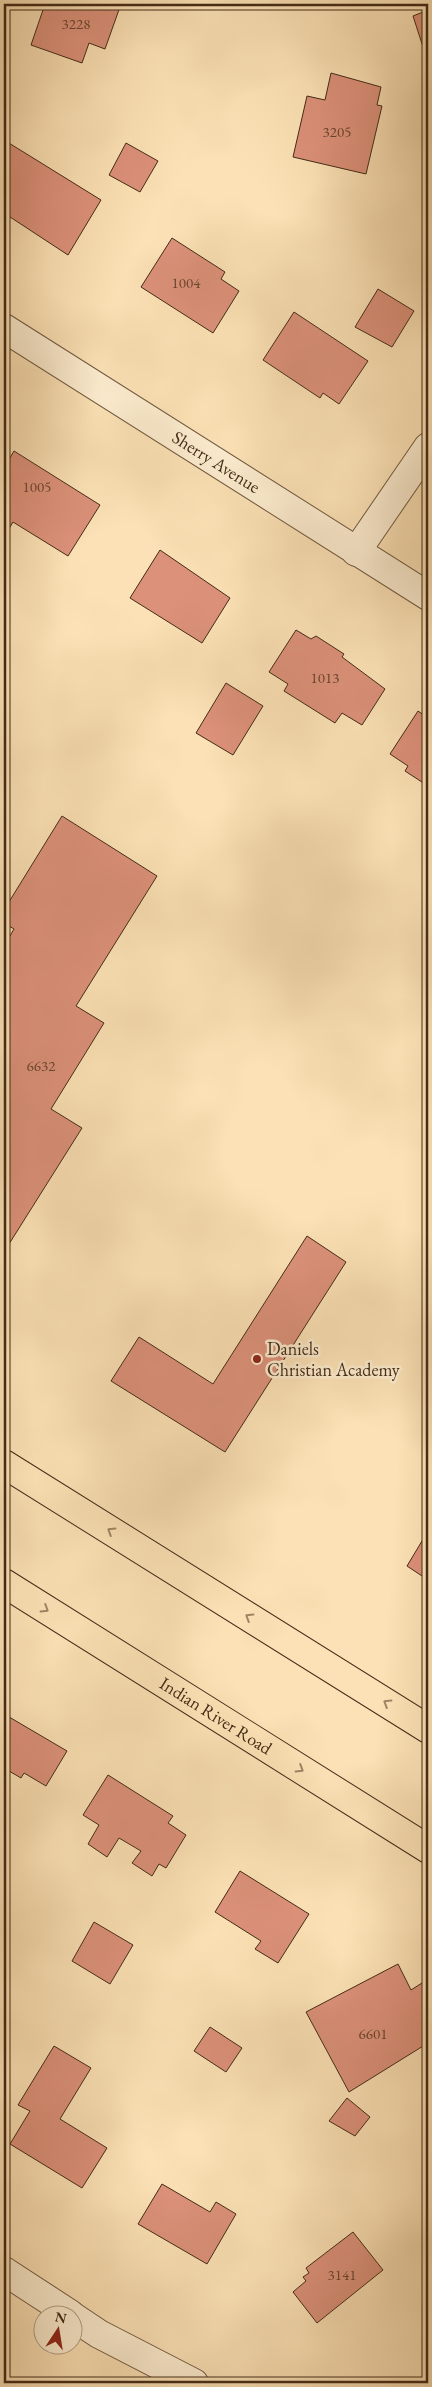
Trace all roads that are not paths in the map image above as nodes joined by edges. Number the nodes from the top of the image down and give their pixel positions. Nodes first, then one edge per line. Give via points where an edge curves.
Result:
1 (4, 328) edge
2 (428, 447) edge
3 (356, 552) junction
4 (428, 596) edge
5 (4, 1464) edge
6 (4, 1583) edge
7 (428, 1729) edge
8 (428, 1850) edge
9 (4, 2271) edge
10 (54, 2304) edge
11 (82, 2322) edge
12 (194, 2383) edge

1 - 3 street, Sherry Avenue
2 - 3 street
3 - 4 street, Sherry Avenue
7 -> 5 main road
6 -> 8 main road, Indian River Road
9 - 10 street
11 - 12 street

